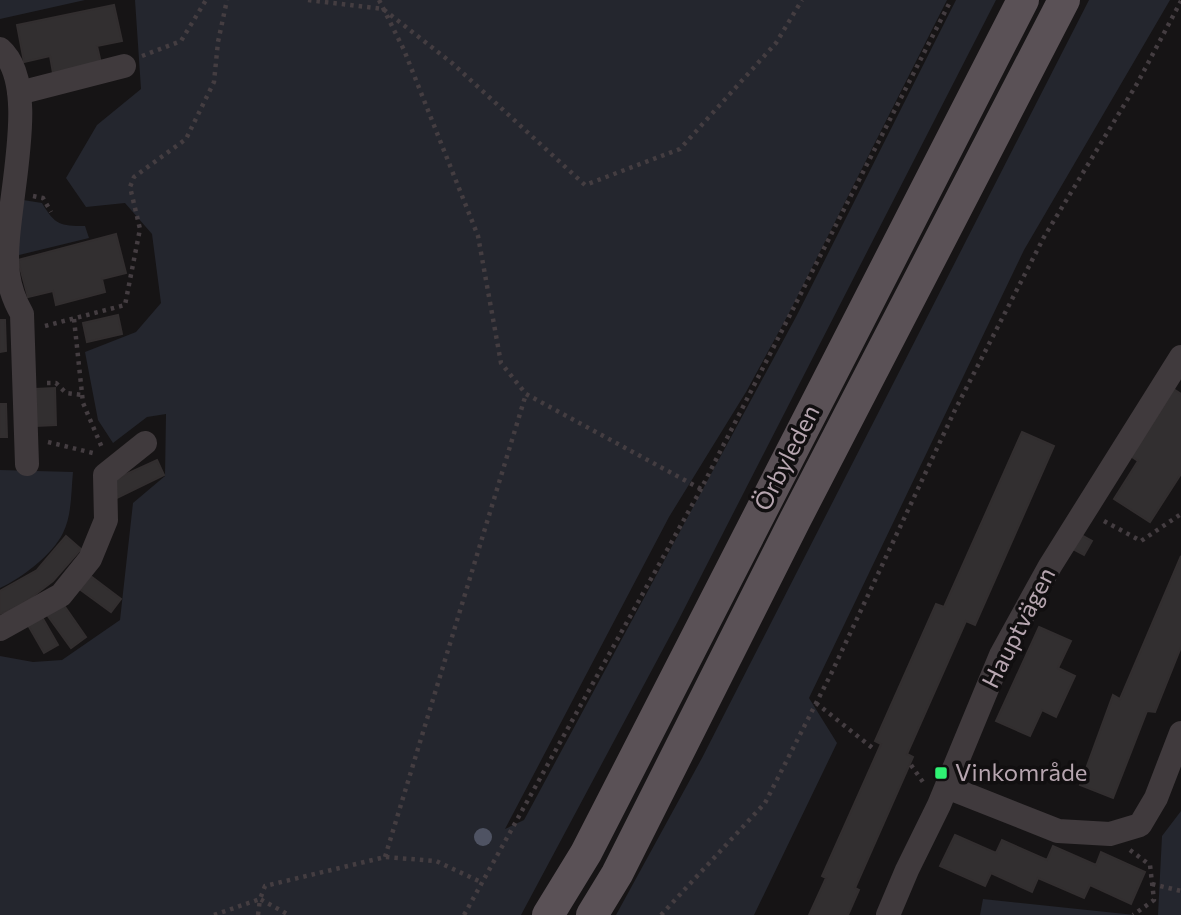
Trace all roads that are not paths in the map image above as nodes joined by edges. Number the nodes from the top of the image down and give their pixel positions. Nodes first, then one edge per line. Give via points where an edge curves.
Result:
1 (1023, 0) edge
2 (1063, 0) edge
3 (0, 49) edge
4 (124, 66) road end
5 (19, 93) junction
6 (4, 248) edge
7 (1178, 371) edge
8 (145, 443) dead end
9 (27, 464) dead end
10 (0, 629) edge
11 (1181, 733) edge
12 (947, 787) junction
13 (548, 915) edge
14 (592, 915) edge
15 (888, 915) edge

1 - 13 main road, Örbyleden via 586,853
2 - 14 main road, Örbyleden
3 - 5 street via 10,58
4 - 5 street
5 - 6 street via 16,180
6 - 9 street via 24,331
7 - 12 street, Hauptvägen via 1050,566 1001,655
8 - 10 street via 105,475 106,520 90,559 61,595
11 - 12 street via 1156,798 1140,825 1111,834 1058,831
12 - 15 street, Hauptvägen

